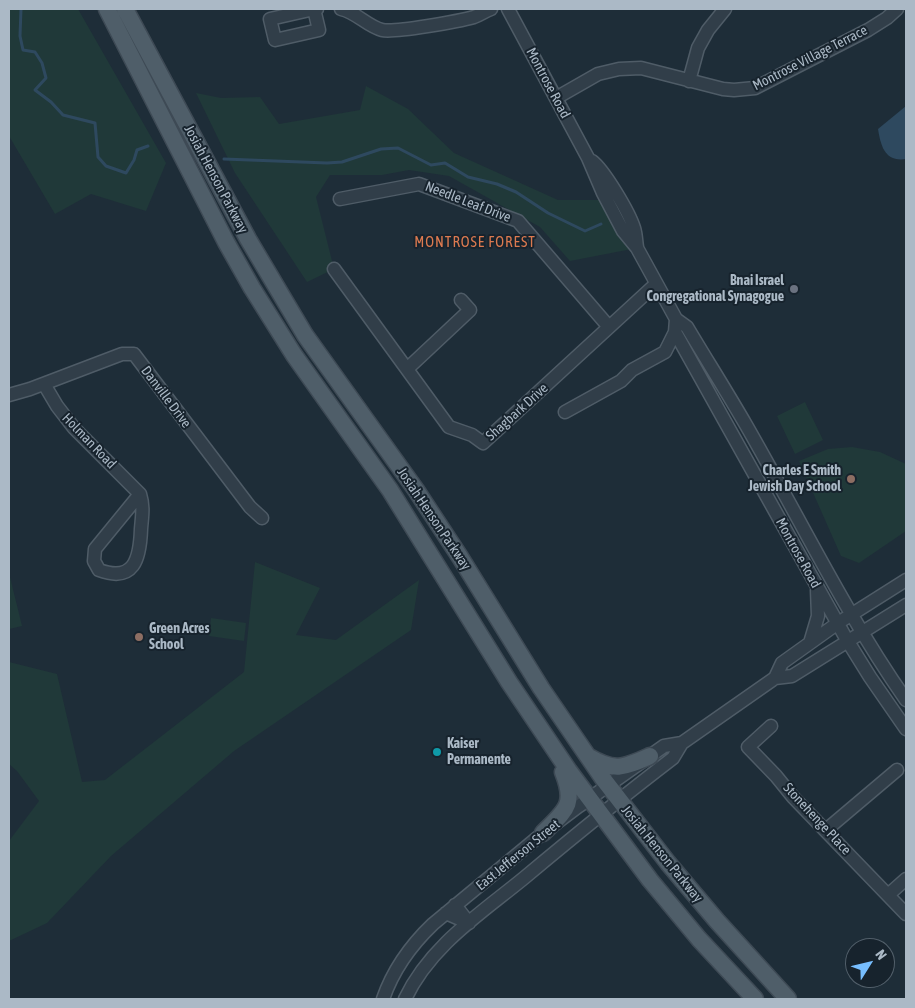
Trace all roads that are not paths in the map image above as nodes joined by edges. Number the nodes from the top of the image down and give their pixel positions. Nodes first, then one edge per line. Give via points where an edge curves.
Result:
1 (107, 9) edge
2 (125, 9) edge
3 (341, 9) edge
4 (491, 9) edge
5 (508, 9) edge
6 (725, 9) edge
7 (897, 9) edge
8 (689, 81) junction
9 (556, 98) junction
10 (340, 199) dead end
11 (334, 269) dead end
12 (656, 284) junction
13 (461, 300) dead end
14 (676, 318) junction
15 (609, 327) junction
16 (675, 332) junction
17 (666, 352) junction
18 (689, 358) junction
19 (407, 370) junction
20 (44, 384) junction
21 (9, 395) edge
22 (565, 412) dead end
23 (140, 494) junction
24 (262, 518) dead end
25 (906, 580) edge
26 (817, 587) junction
27 (457, 598) junction
28 (906, 605) edge
29 (852, 615) junction
30 (838, 623) junction
31 (862, 632) junction
32 (848, 640) junction
33 (810, 643) junction
34 (526, 665) junction
35 (775, 678) junction
36 (906, 700) edge
37 (771, 726) dead end
38 (906, 729) edge
39 (682, 743) junction
40 (556, 753) junction
41 (650, 756) junction
42 (588, 757) junction
43 (897, 770) dead end
44 (608, 786) junction
45 (589, 799) junction
46 (619, 800) junction
47 (601, 814) junction
48 (826, 830) junction
49 (543, 833) junction
50 (906, 879) edge
51 (888, 895) junction
52 (451, 909) junction
53 (906, 914) edge
54 (469, 923) junction
55 (383, 999) edge
56 (405, 999) edge
57 (755, 999) edge
58 (788, 999) edge

1 - 27 main road, Josiah Henson Parkway via 252,288 294,355 390,490
2 - 34 main road, Josiah Henson Parkway via 282,300 416,490
3 - 4 street via 374,27 397,30 473,17
5 - 9 street, Montrose Road
6 - 8 street via 698,48
7 - 8 street, Montrose Village Terrace via 868,30 755,88 723,89
8 - 9 street, Montrose Village Terrace via 642,68 619,69 598,74
9 - 12 street, Montrose Road via 610,208
10 - 15 street, Needle Leaf Drive via 419,184 518,222
11 - 19 street, Shagbark Drive
12 - 14 street, Montrose Road
12 - 15 street, Shagbark Drive
13 - 19 street via 470,310
14 - 16 street
14 - 29 street, Montrose Road via 687,327 746,424
15 - 19 street, Shagbark Drive via 482,443 472,435 449,427
16 - 17 street
16 - 18 street, Montrose Road
17 - 18 street
17 - 22 street
18 - 26 street, Montrose Road
20 - 21 street, Danville Drive
20 - 23 street, Holman Road via 74,428
20 - 24 street, Danville Drive via 122,354 134,354 250,507
23 - 23 street via 144,506 141,537 133,566 125,573 113,575 99,570 94,561 95,549
25 - 29 street, East Jefferson Street
26 - 30 street, Montrose Road
26 - 33 street via 818,616
27 - 34 main road via 470,600 476,605
27 - 40 main road, Josiah Henson Parkway
28 - 31 street, East Jefferson Street
29 - 30 street, East Jefferson Street
29 - 31 street, Montrose Road
30 - 32 street, Montrose Road
30 - 33 street, East Jefferson Street
31 - 32 street, East Jefferson Street
31 - 36 street, Montrose Road
32 - 35 street, East Jefferson Street via 792,676
32 - 38 street, Montrose Road
33 - 35 street, East Jefferson Street via 782,663
34 - 42 main road, Josiah Henson Parkway
35 - 39 street, East Jefferson Street
37 - 48 street, Stonehenge Place via 748,747
39 - 41 street, East Jefferson Street via 664,746
39 - 46 street, East Jefferson Street via 673,758
40 - 45 main road, Josiah Henson Parkway
40 - 49 main road via 569,798 563,812
41 - 42 main road via 628,765 612,767
41 - 44 street, East Jefferson Street
42 - 44 main road, Josiah Henson Parkway
43 - 48 street
44 - 45 street, East Jefferson Street
44 - 46 main road, Josiah Henson Parkway
45 - 47 main road, Josiah Henson Parkway
45 - 49 street, East Jefferson Street
46 - 47 street, East Jefferson Street
46 - 58 main road, Josiah Henson Parkway via 705,907
47 - 54 street, East Jefferson Street
47 - 57 main road, Josiah Henson Parkway via 650,880
48 - 51 street, Stonehenge Place
49 - 52 street, East Jefferson Street
50 - 51 street
51 - 53 street, Stonehenge Place
52 - 54 street
52 - 55 street, East Jefferson Street via 412,947
54 - 56 street, East Jefferson Street via 432,957

